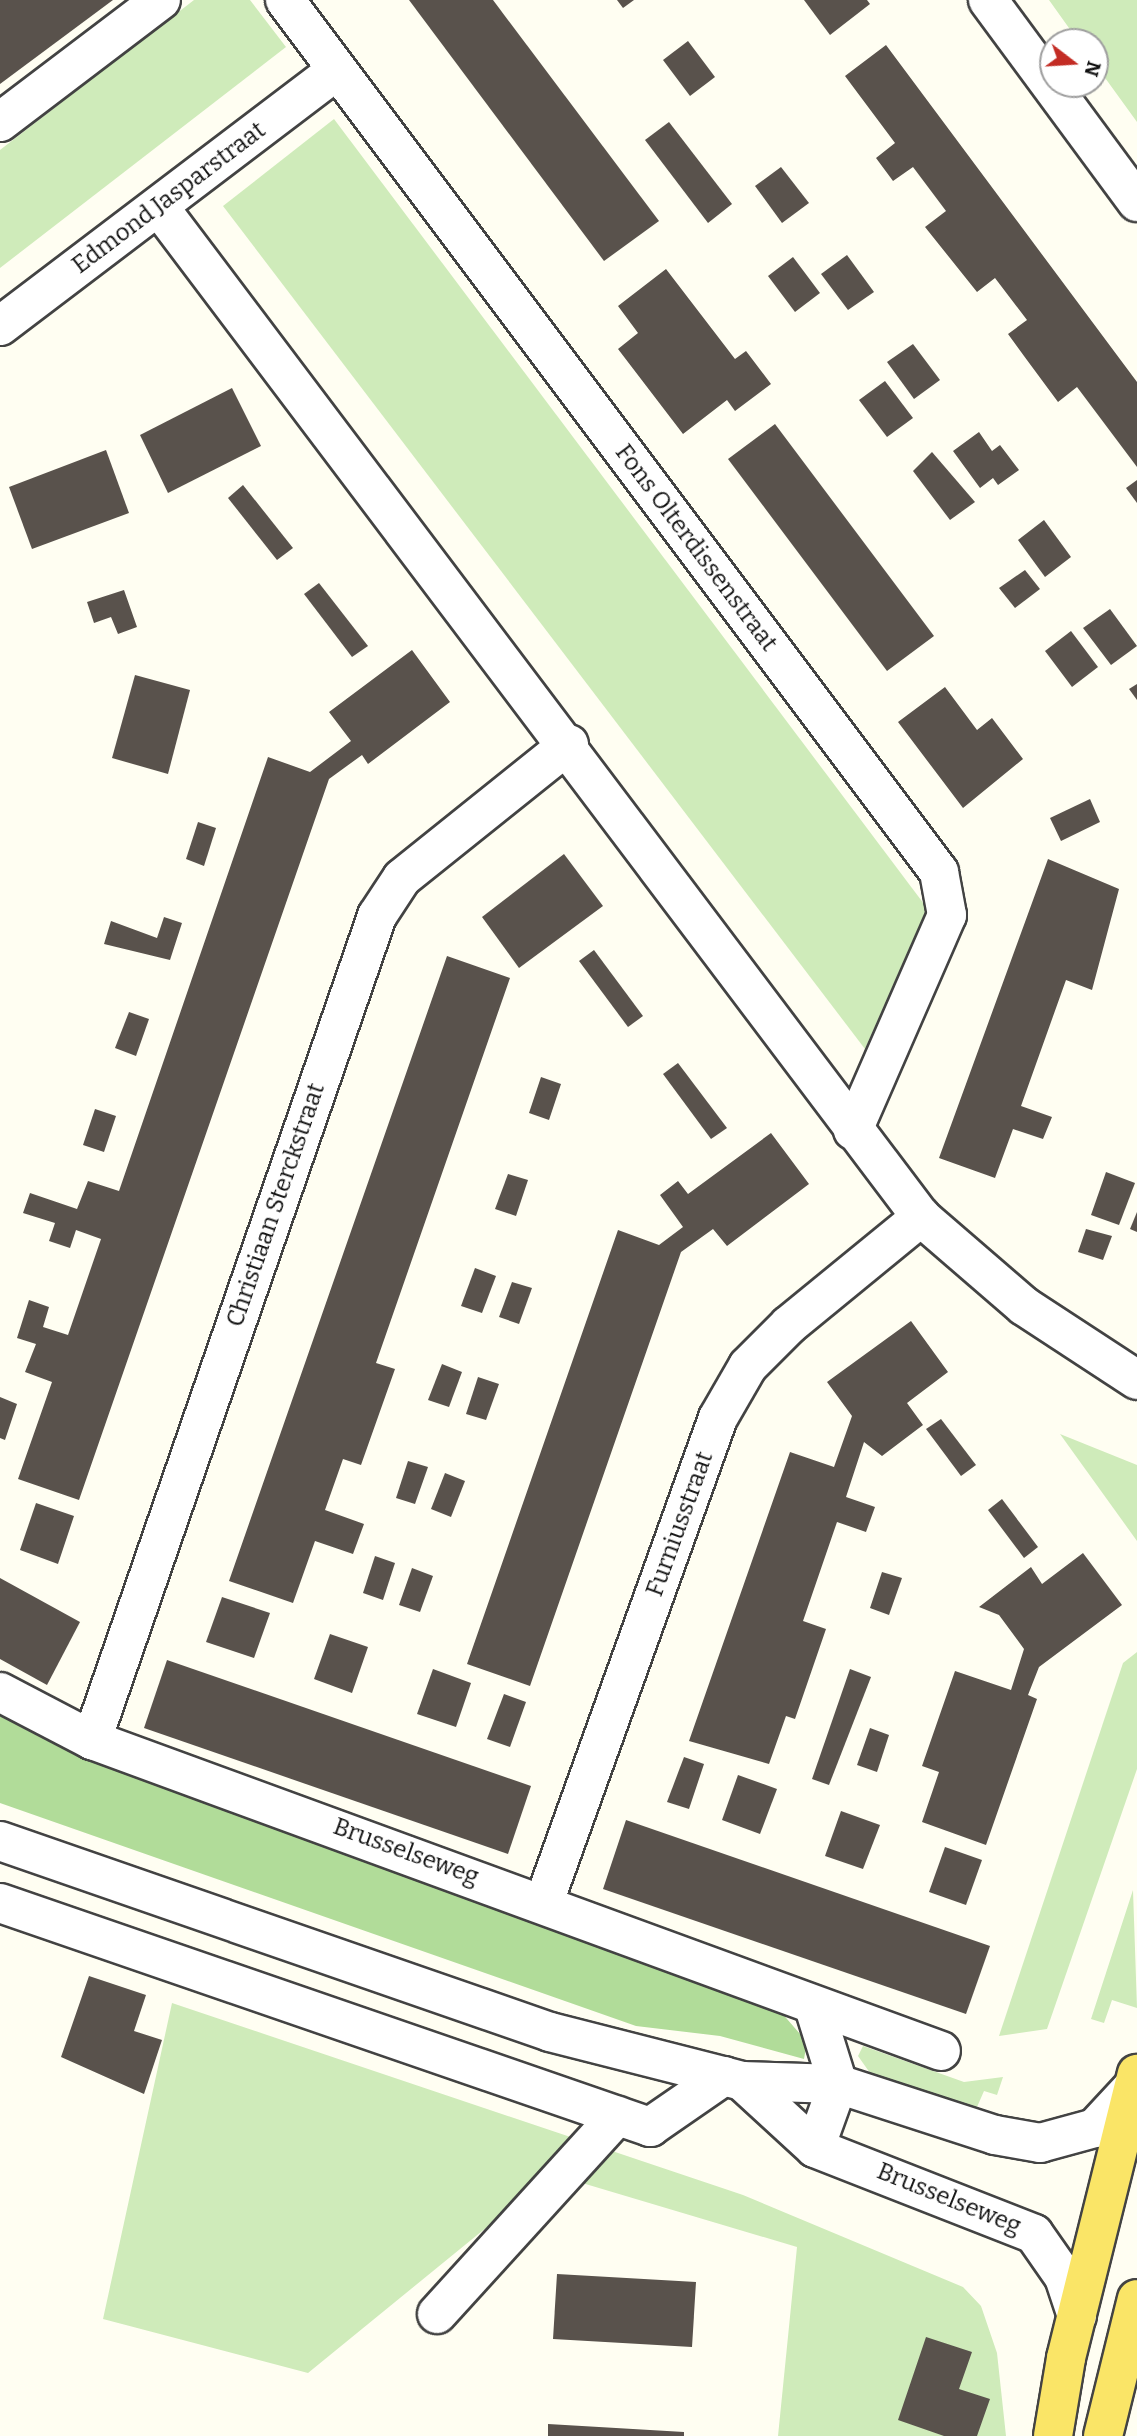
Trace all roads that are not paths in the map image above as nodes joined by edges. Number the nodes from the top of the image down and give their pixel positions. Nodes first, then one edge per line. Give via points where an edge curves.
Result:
1 (161, 0) edge
2 (285, 0) edge
3 (988, 0) edge
4 (337, 70) junction
5 (0, 122) edge
6 (1137, 202) edge
7 (159, 207) junction
8 (0, 326) edge
9 (569, 744) junction
10 (853, 1130) junction
11 (921, 1217) junction
12 (1137, 1380) edge
13 (0, 1692) edge
14 (92, 1740) junction
15 (0, 1841) edge
16 (544, 1902) junction
17 (0, 1903) edge
18 (814, 2007) junction
19 (941, 2051) dead end
20 (733, 2079) junction
21 (1135, 2081) edge
22 (838, 2084) junction
23 (617, 2116) junction
24 (815, 2148) junction
25 (1137, 2299) edge
26 (437, 2314) dead end
27 (1077, 2316) junction
28 (1132, 2332) edge
29 (1053, 2436) edge
30 (1103, 2436) edge

1 - 5 street
2 - 4 street, Fons Olterdissenstraat
3 - 6 street
4 - 7 street, Edmond Jasparstraat
4 - 10 street, Fons Olterdissenstraat via 939,872 947,915
7 - 8 street, Edmond Jasparstraat
7 - 9 street
9 - 10 street
9 - 14 street, Christiaan Sterckstraat via 402,877 377,916
10 - 11 street
11 - 12 street via 1024,1306
11 - 16 street, Furniusstraat via 747,1366 718,1418
13 - 14 street, Brusselseweg
14 - 16 street, Brusselseweg
15 - 20 street, Brusselseweg via 550,2032
16 - 18 street, Brusselseweg
17 - 23 street
18 - 19 street, Brusselseweg
18 - 22 street
20 - 22 street, Brusselseweg
20 - 23 street via 650,2127
20 - 24 street, Brusselseweg
21 - 22 street, Brusselseweg via 1095,2128 1040,2143 995,2135
21 - 27 main road
22 - 24 street
23 - 26 street
24 - 27 street, Brusselseweg via 1034,2234 1064,2277
25 - 28 main road
27 - 29 main road
28 - 30 main road

